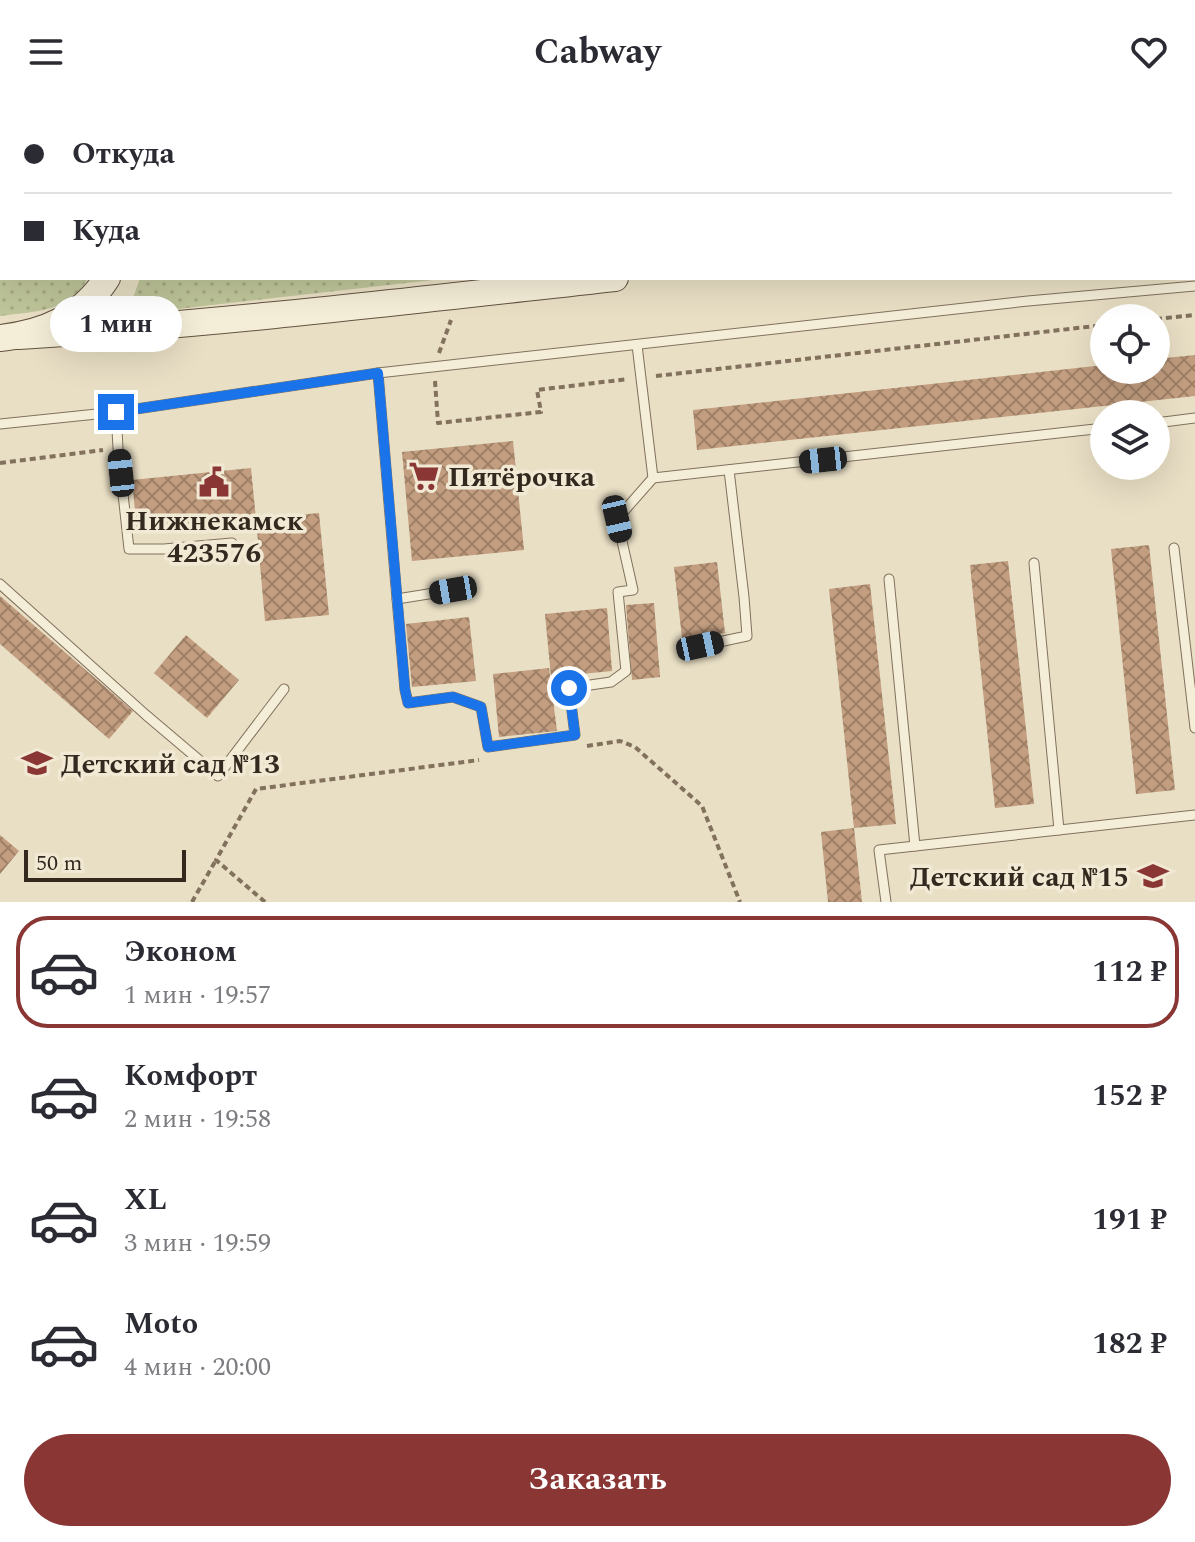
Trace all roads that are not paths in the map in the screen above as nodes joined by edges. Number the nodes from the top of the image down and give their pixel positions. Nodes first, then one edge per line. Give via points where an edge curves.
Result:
1 (106, 280) edge
2 (598, 280) edge
3 (1195, 286) edge
4 (9, 337) edge
5 (637, 345) junction
6 (378, 373) junction
7 (116, 412) junction
8 (1195, 418) edge
9 (1170, 421) edge
10 (0, 424) edge
11 (1090, 430) edge
12 (729, 470) junction
13 (653, 478) junction
14 (232, 543) dead end
15 (1174, 548) dead end
16 (1034, 563) dead end
17 (889, 579) dead end
18 (0, 584) edge
19 (453, 590) dead end
20 (397, 599) junction
21 (700, 646) dead end
22 (284, 689) dead end
23 (1195, 728) edge
24 (1195, 815) edge
25 (1059, 830) junction
26 (915, 846) junction
27 (886, 902) edge

1 - 4 main road via 82,309
2 - 4 main road
3 - 5 lane
5 - 6 lane
5 - 13 lane
6 - 7 lane
6 - 20 lane
7 - 10 lane
7 - 14 lane via 129,549
8 - 9 lane
11 - 12 lane
12 - 13 lane
12 - 21 lane via 747,636
13 - 20 lane via 617,519 633,590 618,592 626,671 611,682 569,688 575,735 488,747 481,707 453,697 408,703
15 - 23 lane
16 - 25 lane
17 - 26 lane
18 - 22 lane via 218,776
19 - 20 lane
24 - 25 lane
25 - 26 lane
26 - 27 lane via 879,850

